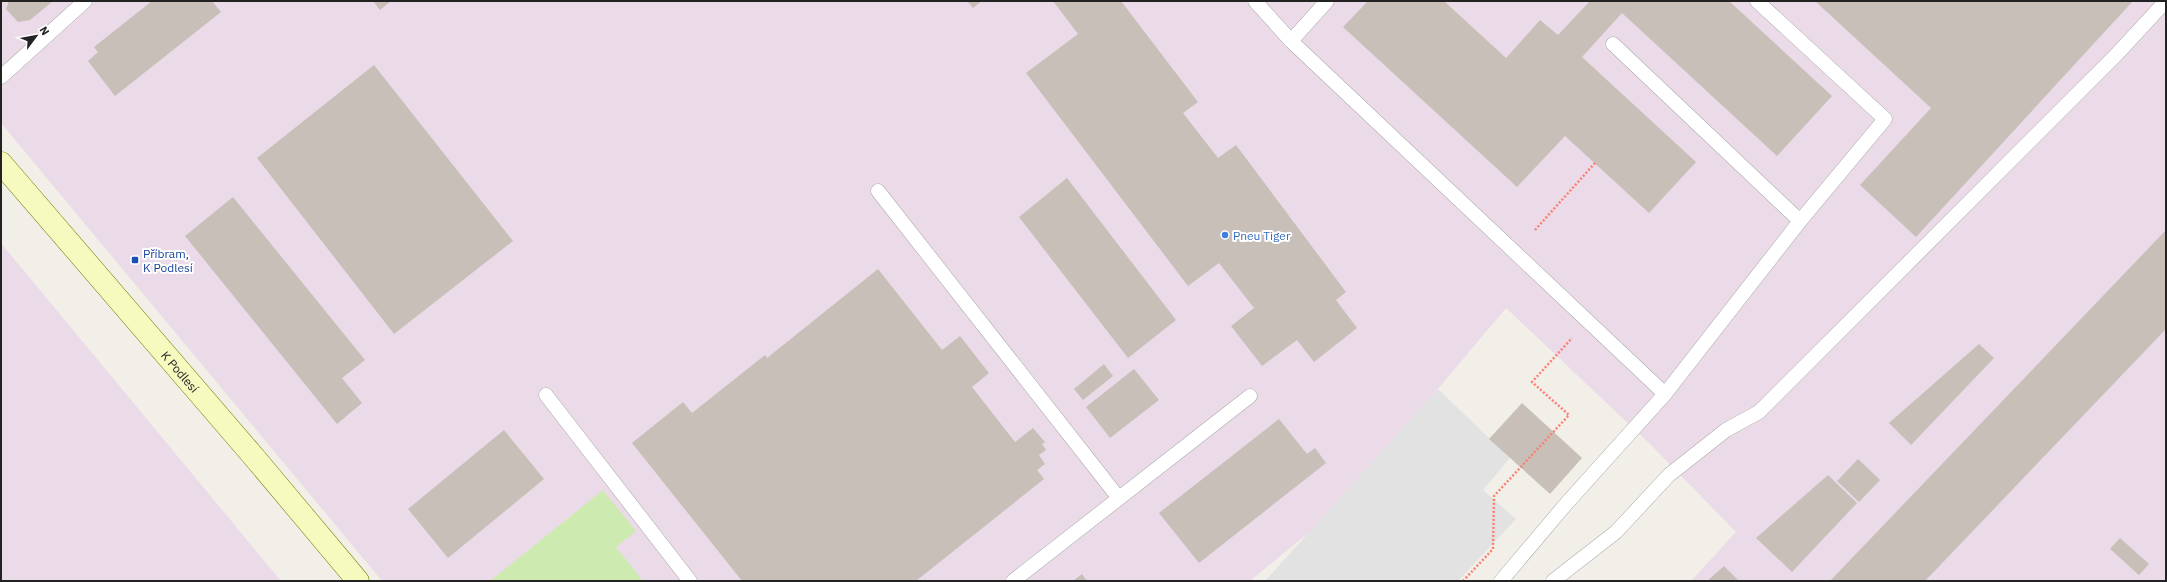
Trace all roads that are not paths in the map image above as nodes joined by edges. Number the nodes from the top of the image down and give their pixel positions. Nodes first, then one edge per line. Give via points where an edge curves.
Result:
1 (85, 1) edge
2 (1255, 1) edge
3 (1328, 1) edge
4 (1758, 1) edge
5 (2166, 1) edge
6 (1291, 41) junction
7 (1613, 44) dead end
8 (1, 77) edge
9 (1, 163) edge
10 (878, 191) dead end
11 (1800, 221) junction
12 (1665, 394) junction
13 (546, 395) dead end
14 (1250, 396) dead end
15 (1118, 497) junction
16 (358, 581) edge
17 (690, 581) edge
18 (1013, 581) edge
19 (1501, 581) edge
20 (1553, 581) edge

1 - 8 lane
2 - 6 lane
3 - 6 lane
4 - 11 lane via 1885,119
5 - 20 lane via 2117,54 1759,412 1726,430 1669,475 1616,532
6 - 12 lane
7 - 11 lane
9 - 16 street, K Podlesí
10 - 15 lane
11 - 12 lane
12 - 19 lane
13 - 17 lane
14 - 15 lane
15 - 18 lane

